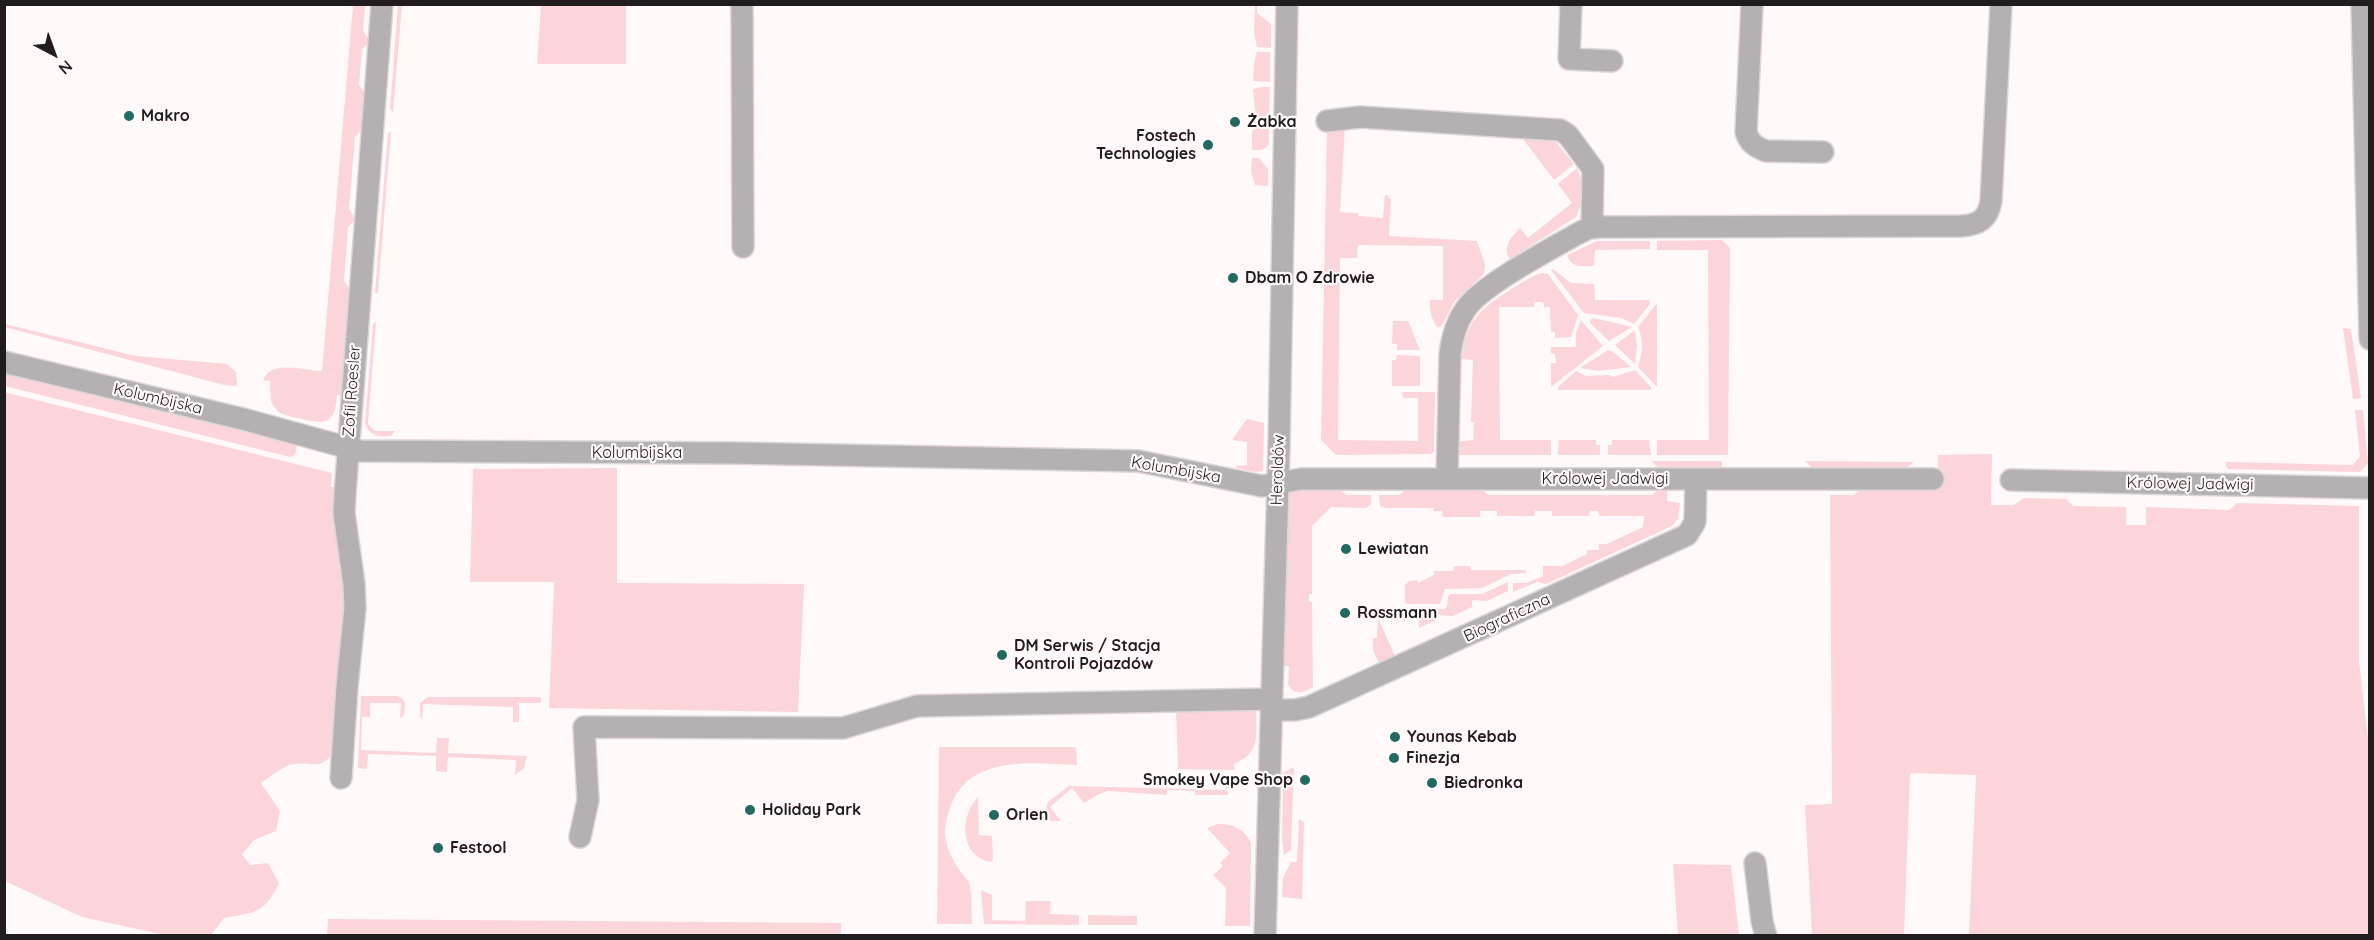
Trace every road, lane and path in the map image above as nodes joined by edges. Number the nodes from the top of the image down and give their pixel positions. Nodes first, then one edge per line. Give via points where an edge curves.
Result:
1 (382, 4) edge
2 (742, 4) edge
3 (1287, 4) edge
4 (1571, 4) edge
5 (1752, 4) edge
6 (2001, 4) edge
7 (2362, 4) edge
8 (1612, 61) dead end
9 (1327, 121) dead end
10 (1823, 152) dead end
11 (1592, 228) junction
12 (743, 247) dead end
13 (2369, 334) edge
14 (4, 362) edge
15 (348, 449) junction
16 (1447, 478) junction
17 (1933, 478) dead end
18 (1696, 479) junction
19 (2011, 480) dead end
20 (1277, 483) junction
21 (2370, 488) edge
22 (1271, 705) junction
23 (341, 778) dead end
24 (580, 837) dead end
25 (1755, 863) dead end
26 (1265, 936) edge
27 (1766, 936) edge

1 - 15 street, Zofii Roesler
2 - 12 street
3 - 20 street, Heroldów
4 - 8 street via 1569,59
5 - 10 street via 1747,137 1766,151
6 - 11 street via 1991,201 1986,216 1978,223
7 - 13 street
9 - 11 street via 1360,117 1560,130 1593,169
11 - 16 street via 1488,288 1463,312 1449,355
14 - 15 street, Kolumbijska via 243,419
15 - 20 street, Kolumbijska via 1138,461 1262,486
15 - 23 street, Zofii Roesler via 344,513 355,608
16 - 18 street, Królowej Jadwigi
16 - 20 street, Królowej Jadwigi via 1301,478
17 - 18 street, Królowej Jadwigi
18 - 22 street, Biograficzna via 1695,522 1682,537 1309,706 1295,710
19 - 21 street, Królowej Jadwigi
20 - 22 street, Heroldów
22 - 24 street, Biograficzna via 917,706 843,728 584,727 588,800
22 - 26 street, Heroldów
25 - 27 street

